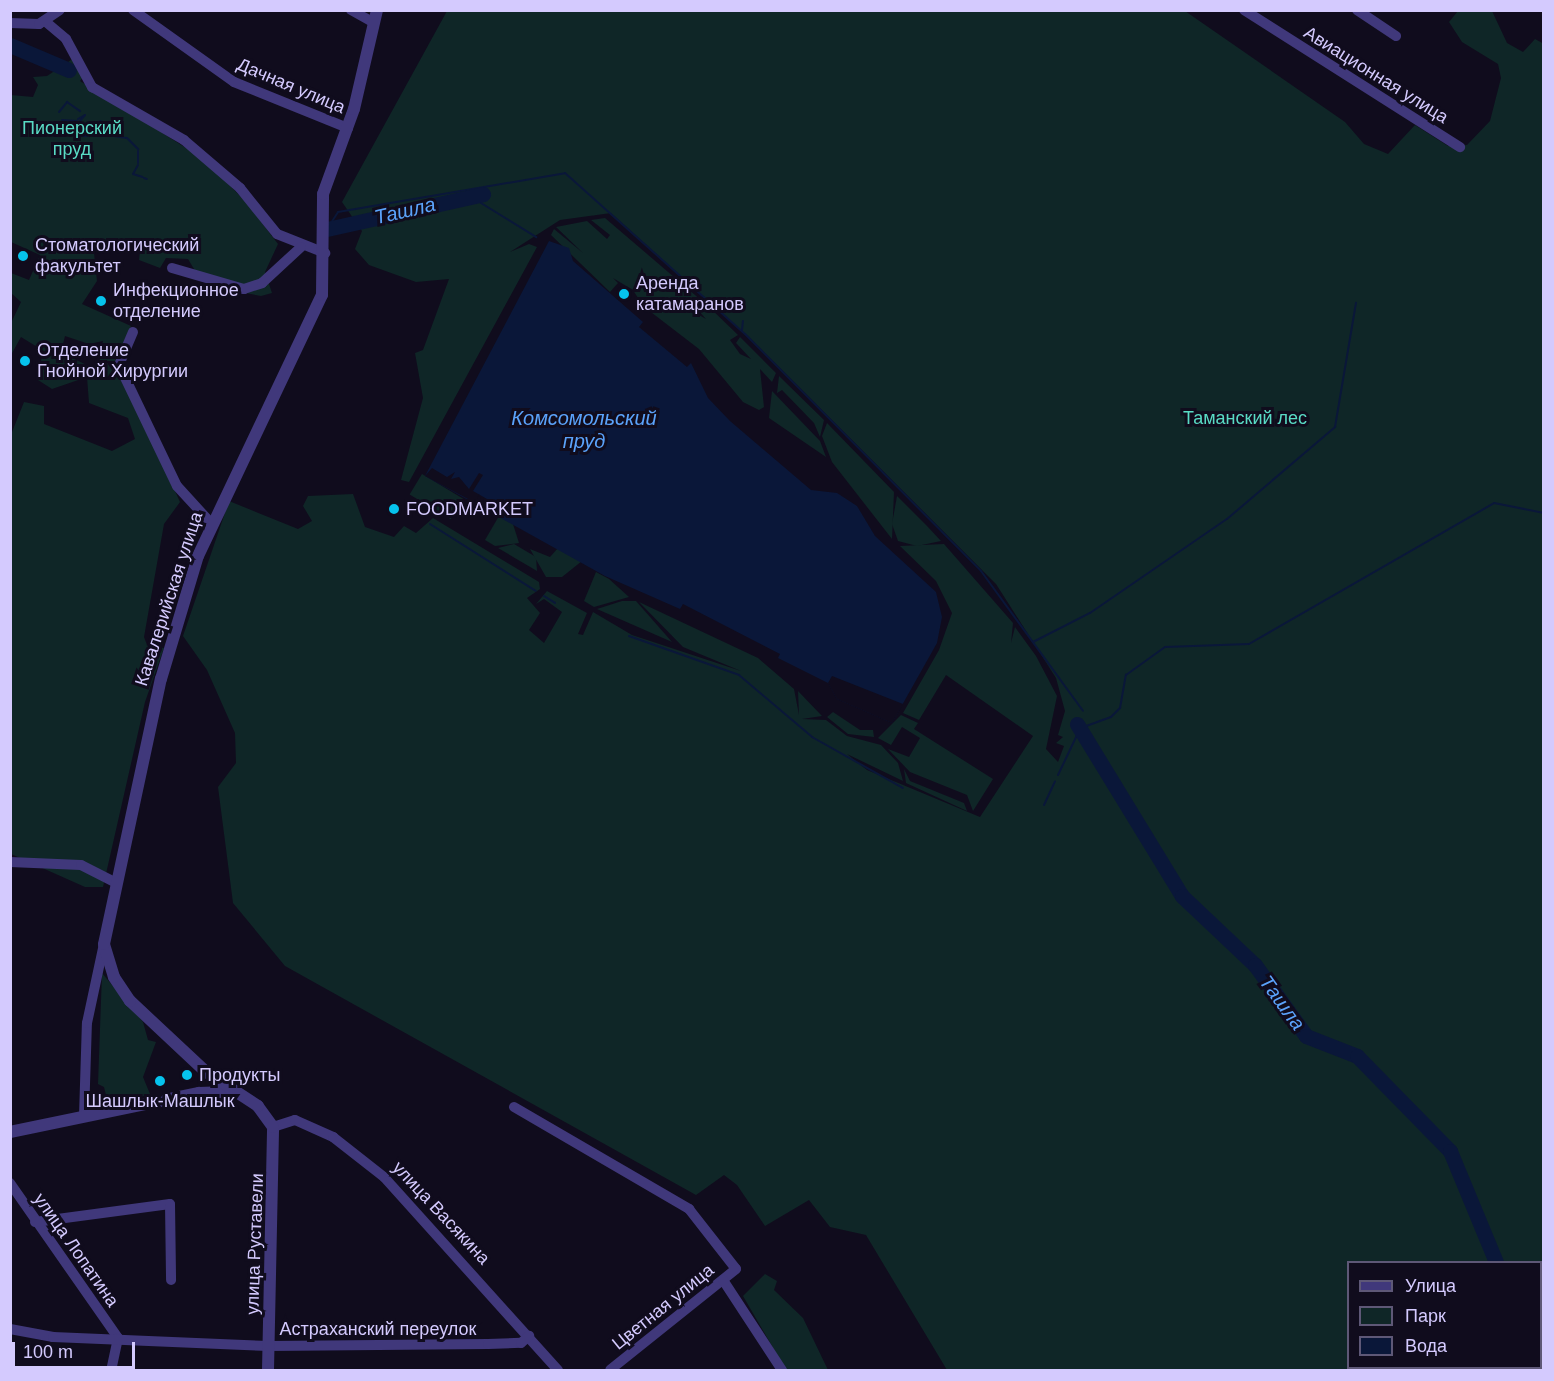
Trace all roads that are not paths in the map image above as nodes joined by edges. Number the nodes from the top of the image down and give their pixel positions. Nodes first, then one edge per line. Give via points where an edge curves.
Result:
1 (60, 10) edge
2 (133, 10) edge
3 (351, 10) edge
4 (377, 10) edge
5 (1244, 10) edge
6 (1357, 10) edge
7 (46, 22) junction
8 (10, 23) edge
9 (374, 23) junction
10 (1395, 36) dead end
11 (348, 128) junction
12 (1460, 147) dead end
13 (301, 247) junction
14 (325, 253) junction
15 (172, 268) dead end
16 (133, 332) dead end
17 (210, 522) junction
18 (10, 862) edge
19 (114, 882) junction
20 (104, 944) junction
21 (238, 1093) junction
22 (514, 1107) dead end
23 (84, 1116) junction
24 (272, 1124) junction
25 (10, 1132) edge
26 (10, 1183) edge
27 (36, 1222) junction
28 (171, 1280) dead end
29 (723, 1280) junction
30 (10, 1329) edge
31 (529, 1336) junction
32 (118, 1338) junction
33 (269, 1346) junction
34 (110, 1369) edge
35 (268, 1371) edge
36 (558, 1371) edge
37 (610, 1371) edge
38 (782, 1371) edge

1 - 7 street
2 - 11 street, Дачная улица via 234,82
3 - 9 street
4 - 9 street, Кавалерийская улица
5 - 12 street, Авиационная улица
6 - 10 street
7 - 8 street
7 - 13 street via 66,39 92,87 184,140 240,188 274,231
9 - 11 street, Кавалерийская улица
11 - 14 street, Кавалерийская улица via 322,194
13 - 14 street
13 - 15 street via 262,283 244,289
14 - 17 street, Кавалерийская улица via 325,282 316,309
16 - 17 street via 119,365 177,486
17 - 19 street, Кавалерийская улица via 161,679
18 - 19 street via 81,866
19 - 20 street, Кавалерийская улица
20 - 21 street via 114,976 130,1001 206,1072
20 - 23 street, Кавалерийская улица via 87,1023
21 - 23 street via 207,1092
21 - 24 street
22 - 29 street, Цветная улица via 689,1209 736,1269
23 - 25 street
24 - 31 street, улица Васякина via 295,1120 358,1156 457,1254
24 - 33 street, улица Руставели
26 - 27 street, улица Лопатина
27 - 28 street via 170,1204
27 - 32 street, улица Лопатина
29 - 37 street, Цветная улица
29 - 38 street
30 - 32 street, Астраханский переулок via 52,1337
31 - 33 street, Астраханский переулок via 521,1342 488,1344
31 - 36 street, улица Васякина
32 - 33 street, Астраханский переулок
32 - 34 street
33 - 35 street, улица Руставели

